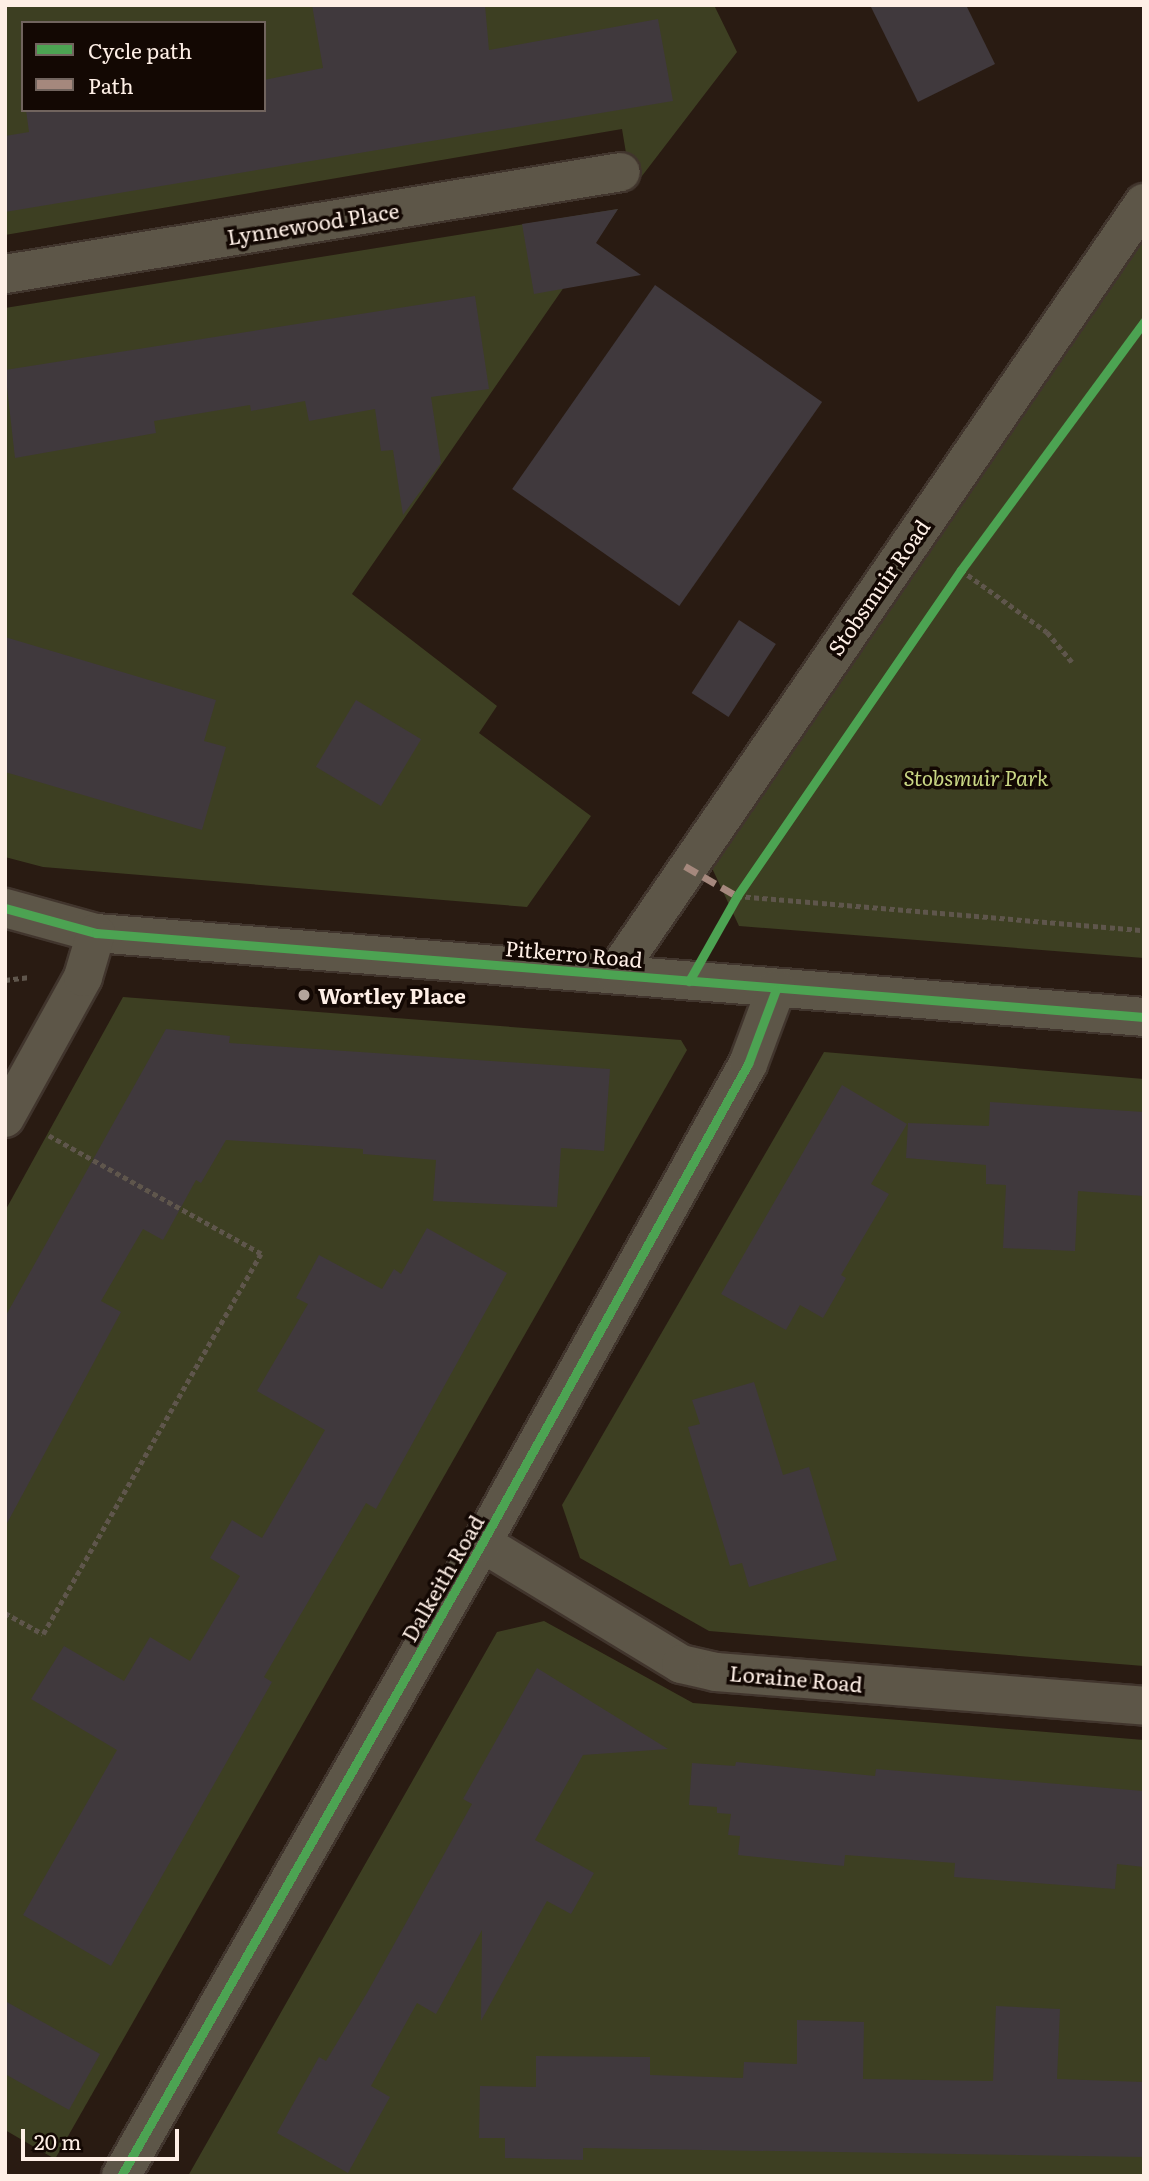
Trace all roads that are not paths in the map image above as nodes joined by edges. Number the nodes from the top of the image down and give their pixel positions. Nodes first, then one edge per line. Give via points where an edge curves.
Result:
1 (621, 172) dead end
2 (1144, 203) edge
3 (5, 274) edge
4 (5, 908) edge
5 (96, 933) junction
6 (615, 974) junction
7 (776, 989) junction
8 (1144, 1017) edge
9 (7, 1116) edge
10 (482, 1543) junction
11 (1144, 1706) edge
12 (121, 2176) edge

1 - 3 street, Lynnewood Place
2 - 6 street, Stobsmuir Road
4 - 5 street, Pitkerro Road
5 - 6 street, Pitkerro Road
5 - 9 street via 83,977
6 - 7 street, Pitkerro Road
7 - 8 street, Pitkerro Road
7 - 10 street, Dalkeith Road via 748,1064
10 - 11 street, Loraine Road via 681,1664 716,1672
10 - 12 street, Dalkeith Road

